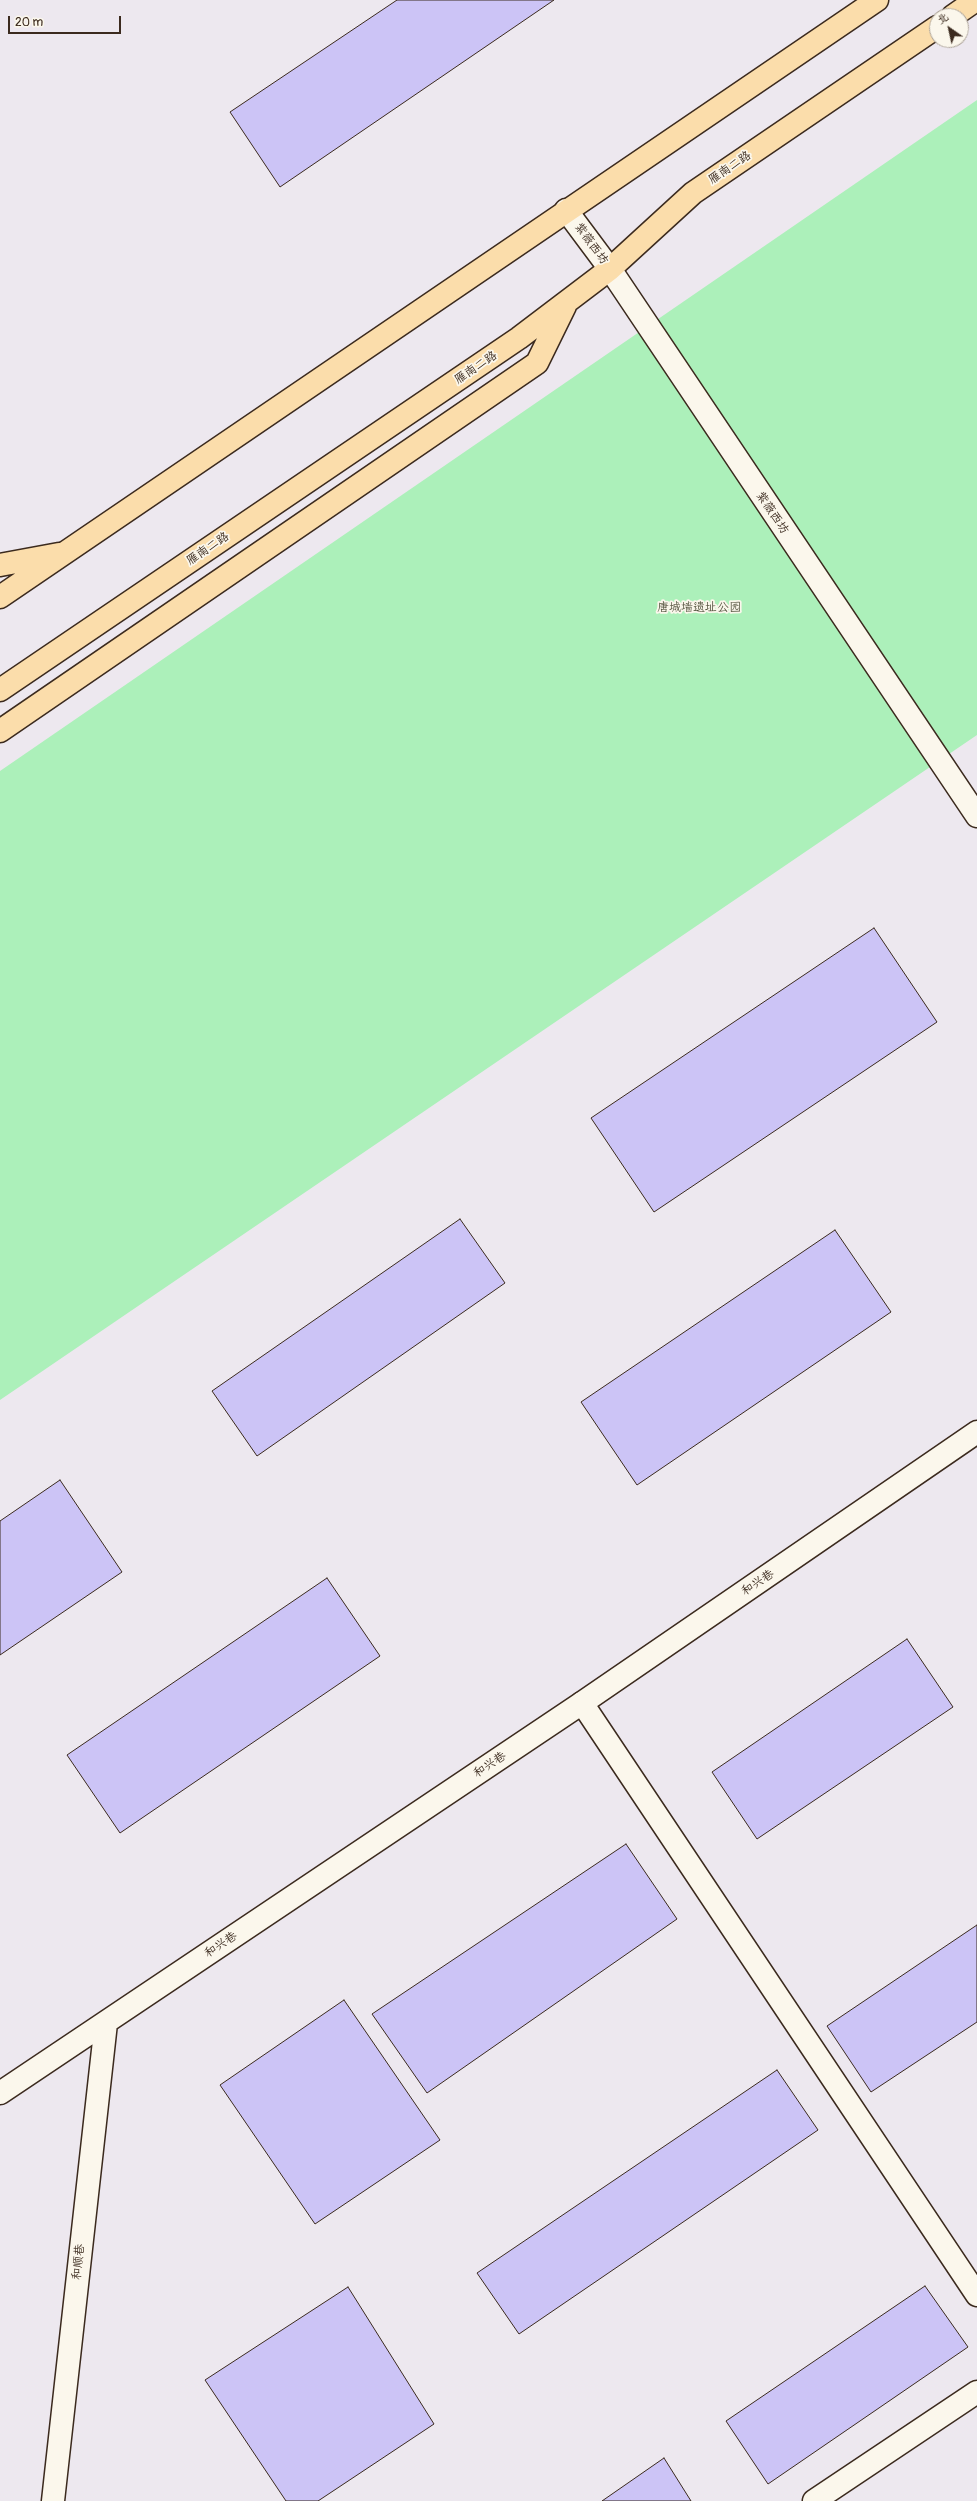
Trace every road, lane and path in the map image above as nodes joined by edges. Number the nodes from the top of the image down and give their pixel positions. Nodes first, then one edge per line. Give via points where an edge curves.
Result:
1 (877, 0) edge
2 (976, 0) edge
3 (964, 8) edge
4 (929, 32) edge
5 (566, 210) junction
6 (610, 269) junction
7 (568, 299) junction
8 (66, 552) junction
9 (0, 565) edge
10 (0, 597) edge
11 (0, 690) edge
12 (0, 731) edge
13 (977, 816) edge
14 (977, 1432) edge
15 (582, 1703) junction
16 (106, 2023) junction
17 (0, 2093) edge
18 (977, 2295) edge
19 (977, 2392) edge
20 (53, 2501) edge
21 (814, 2501) edge

1 - 5 main road
2 - 3 main road
4 - 6 main road, 雁南二路 via 693,193
5 - 6 street, 紫薇西坊
5 - 8 main road
6 - 7 main road, 雁南二路
6 - 13 street, 紫薇西坊
7 - 11 main road, 雁南二路 via 519,338
7 - 12 main road via 536,363
8 - 9 main road
8 - 10 main road
14 - 15 street, 和兴巷
15 - 16 street, 和兴巷
15 - 18 street
16 - 17 street, 和兴巷
16 - 20 street, 和顺巷
19 - 21 street

